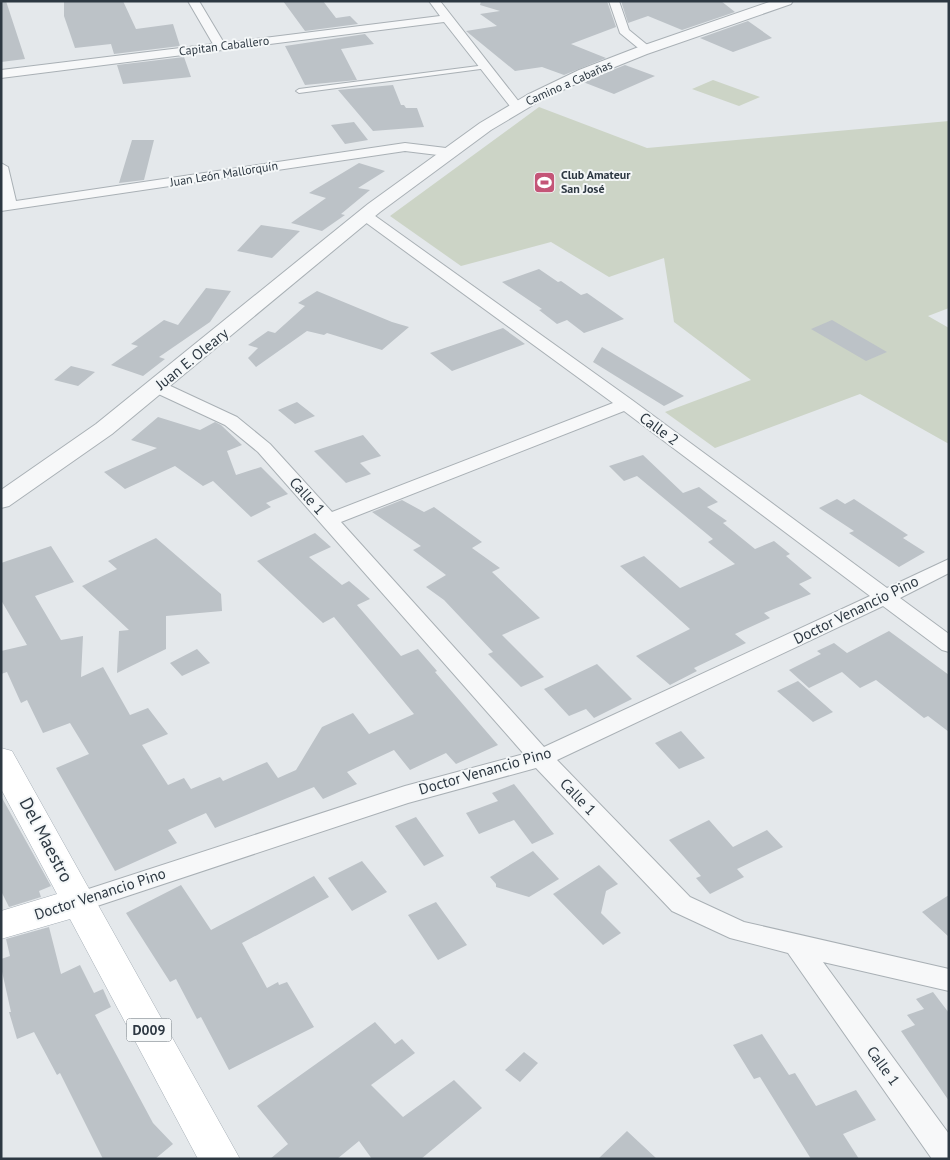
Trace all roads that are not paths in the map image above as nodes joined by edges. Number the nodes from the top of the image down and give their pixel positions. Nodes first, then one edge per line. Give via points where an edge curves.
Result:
1 (193, 1) edge
2 (434, 1) edge
3 (614, 1) edge
4 (786, 1) edge
5 (447, 18) junction
6 (220, 46) junction
7 (647, 50) junction
8 (486, 67) junction
9 (1, 74) edge
10 (299, 92) dead end
11 (517, 107) junction
12 (446, 152) junction
13 (1, 167) edge
14 (6, 206) edge
15 (370, 212) junction
16 (158, 387) junction
17 (626, 404) junction
18 (1, 501) edge
19 (329, 520) junction
20 (949, 565) edge
21 (886, 597) junction
22 (949, 645) edge
23 (541, 758) junction
24 (1, 759) edge
25 (79, 902) junction
26 (1, 925) edge
27 (796, 944) junction
28 (949, 980) edge
29 (949, 1158) edge
30 (220, 1159) edge

1 - 6 street
2 - 5 street
3 - 7 street via 624,31
4 - 7 street, Camino a Cabañas
5 - 6 street, Capitan Caballero
5 - 8 street
6 - 9 street, Capitan Caballero
7 - 11 street, Camino a Cabañas via 558,85
8 - 10 lane
8 - 11 street
11 - 12 street, Camino a Cabañas
12 - 14 street, Juan León Mallorquín via 405,147
12 - 15 street, Camino a Cabañas
13 - 14 street
15 - 16 street, Juan E. Oleary
15 - 17 street, Calle 2
16 - 18 street, Juan E. Oleary
16 - 19 street, Calle 1 via 231,421 264,448
17 - 19 street
17 - 21 street, Calle 2
19 - 23 street, Calle 1
20 - 21 street, Doctor Venancio Pino
21 - 22 street, Calle 2
21 - 23 street, Doctor Venancio Pino
23 - 25 street, Doctor Venancio Pino via 405,794
23 - 27 street, Calle 1 via 681,904 739,931
24 - 25 main road, Del Maestro / D009
25 - 26 main road, Doctor Venancio Pino
25 - 30 main road, Del Maestro / D009
27 - 28 street
27 - 29 street, Calle 1

